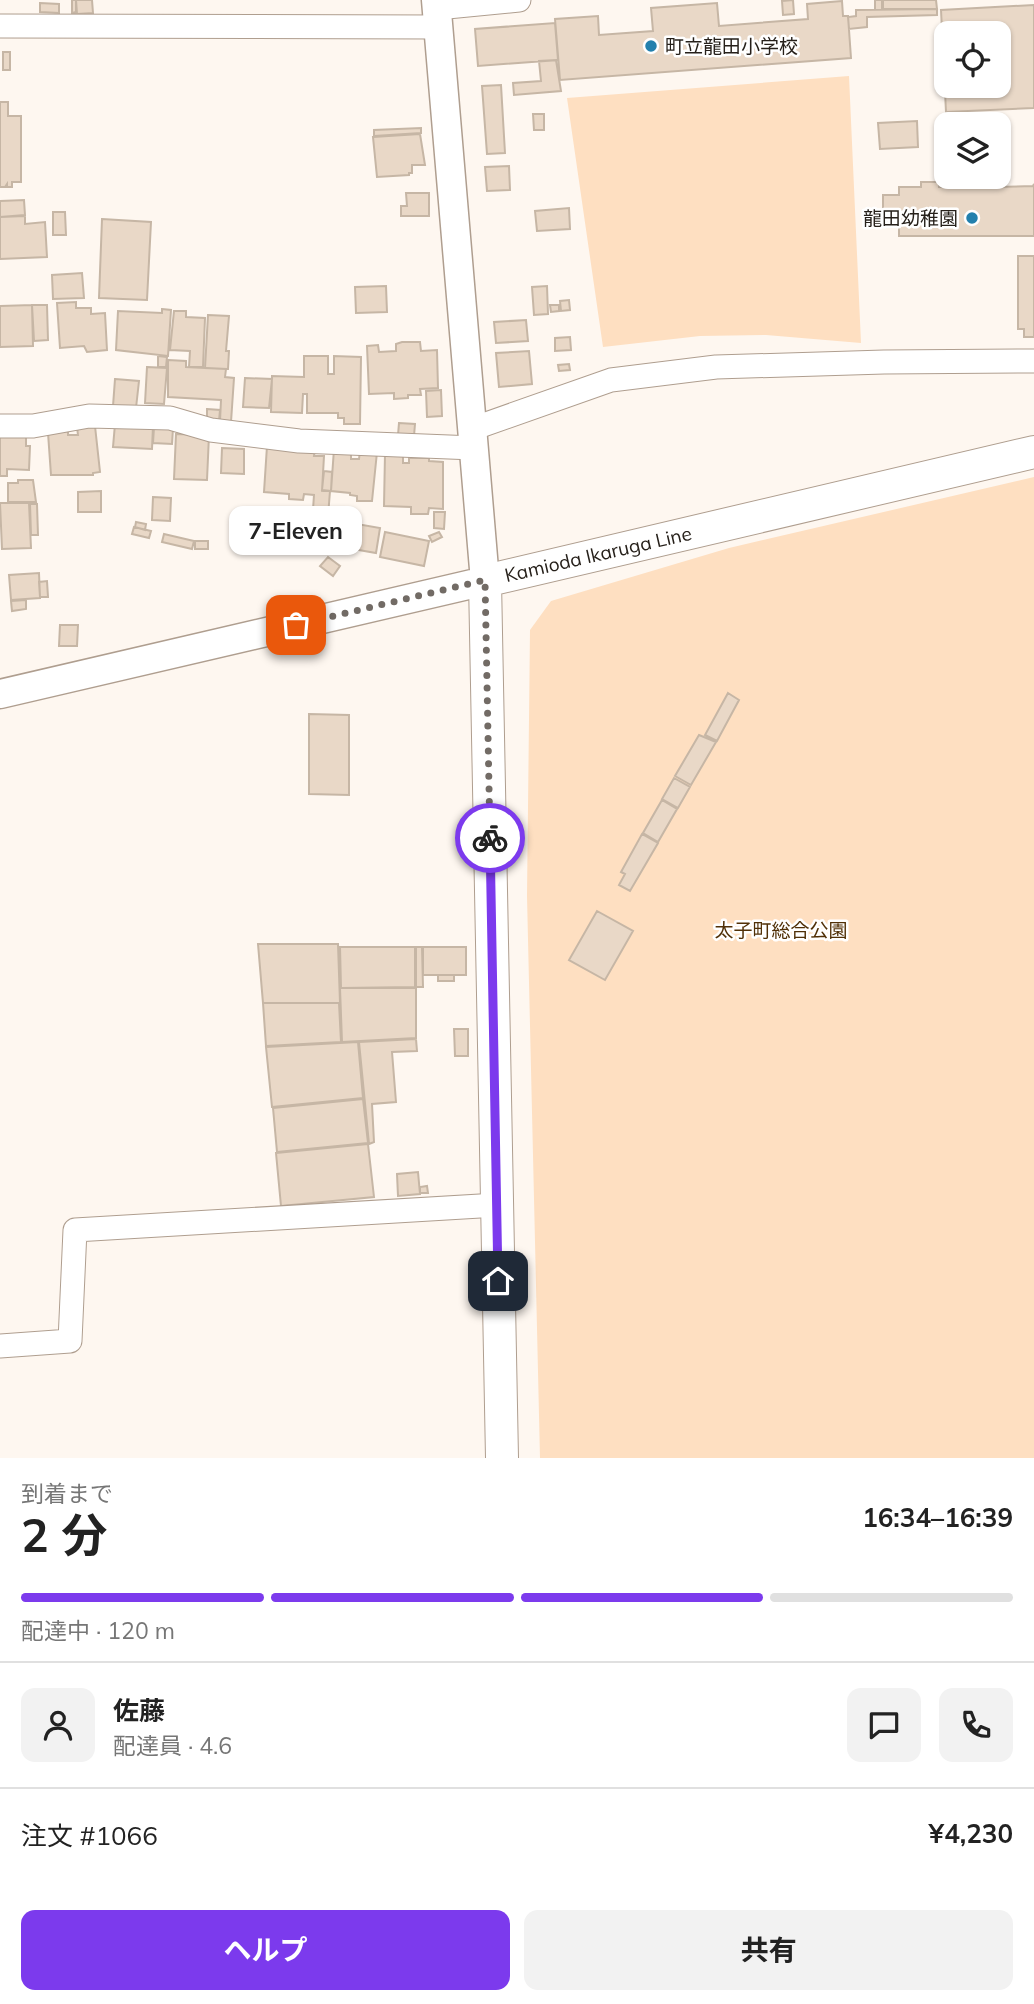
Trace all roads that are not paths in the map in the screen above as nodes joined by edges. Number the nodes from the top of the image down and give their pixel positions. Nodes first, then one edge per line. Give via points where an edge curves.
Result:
1 (519, 0) edge
2 (437, 11) edge
3 (0, 26) edge
4 (1034, 361) edge
5 (0, 426) edge
6 (473, 438) junction
7 (1034, 452) edge
8 (485, 580) junction
9 (0, 694) edge
10 (497, 1205) junction
11 (0, 1346) edge
12 (502, 1458) edge

1 - 2 street
2 - 3 street
2 - 6 street
4 - 6 street via 758,366 611,380
5 - 6 street via 33,426 89,416 170,418 211,430 299,441
6 - 8 street
7 - 8 main road, Kamioda Ikaruga Line
8 - 9 street
8 - 10 main road, Kamioda Ikaruga Line
10 - 11 street via 75,1230 70,1341
10 - 12 main road, Kamioda Ikaruga Line

